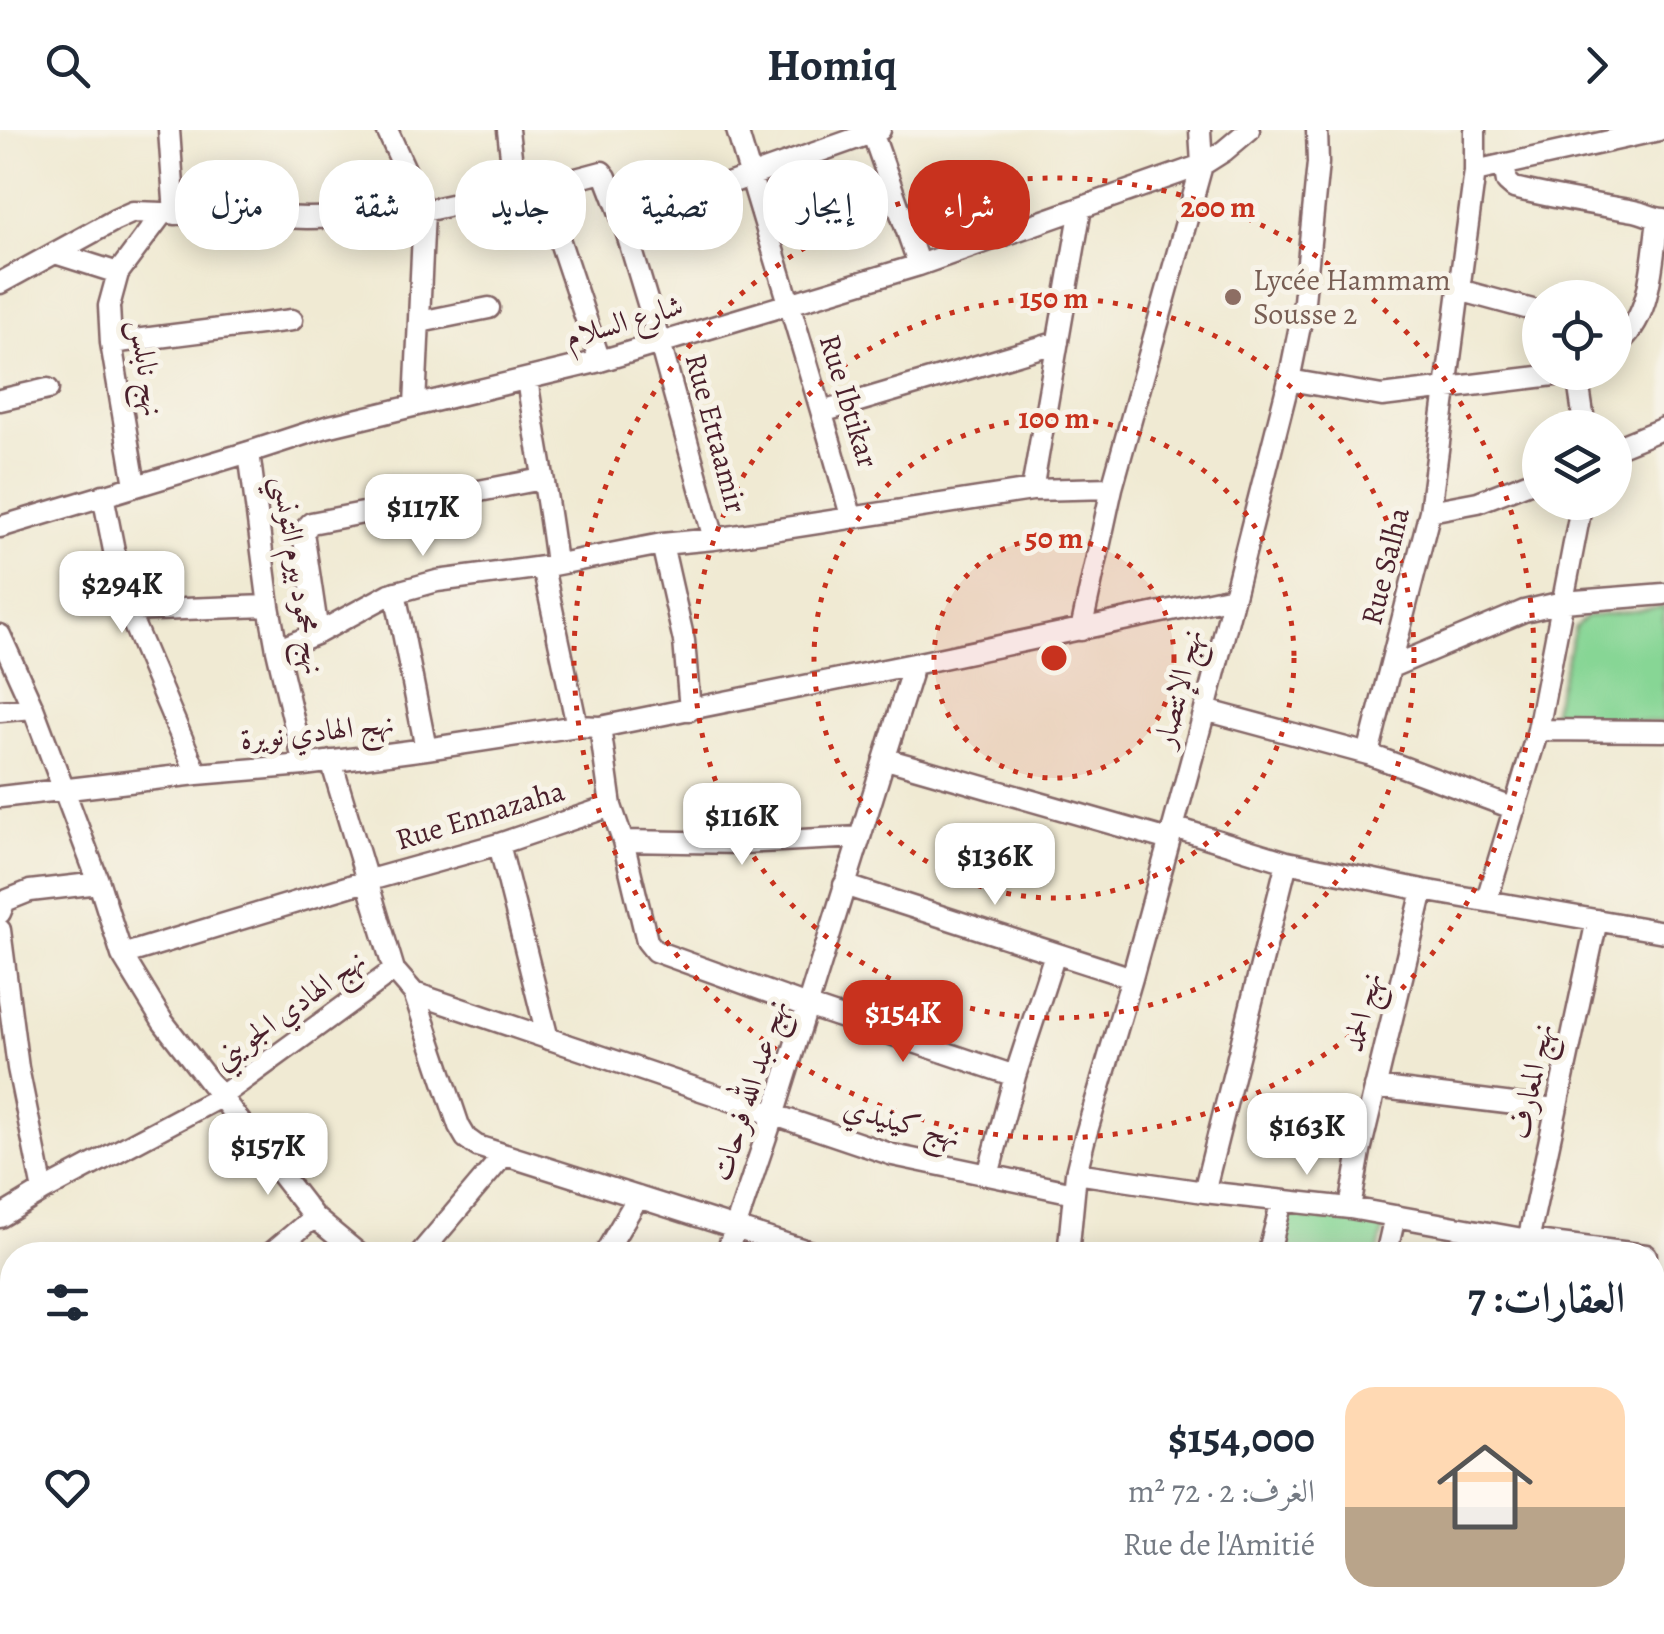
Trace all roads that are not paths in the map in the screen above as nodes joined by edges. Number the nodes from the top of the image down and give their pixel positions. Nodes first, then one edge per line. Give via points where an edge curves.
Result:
1 (169, 130) edge
2 (387, 130) edge
3 (508, 130) edge
4 (737, 130) edge
5 (1200, 130) edge
6 (1249, 130) edge
7 (1317, 130) edge
8 (1476, 130) edge
9 (1659, 130) edge
10 (875, 131) edge
11 (401, 160) edge
12 (511, 160) edge
13 (1504, 164) junction
14 (1202, 165) junction
15 (1475, 171) junction
16 (750, 175) junction
17 (743, 178) edge
18 (1081, 208) junction
19 (168, 214) junction
20 (319, 218) edge
21 (1661, 220) edge
22 (423, 250) edge
23 (563, 250) edge
24 (632, 250) edge
25 (55, 253) junction
26 (919, 265) junction
27 (118, 273) junction
28 (0, 283) edge
29 (1459, 290) junction
30 (1655, 300) edge
31 (787, 303) junction
32 (1522, 307) edge
33 (488, 308) dead end
34 (292, 320) dead end
35 (420, 322) junction
36 (1632, 327) edge
37 (660, 342) junction
38 (1058, 342) junction
39 (111, 343) junction
40 (600, 361) junction
41 (1522, 378) edge
42 (527, 379) junction
43 (1289, 380) junction
44 (1447, 389) junction
45 (48, 390) dead end
46 (0, 400) edge
47 (415, 406) junction
48 (822, 412) junction
49 (1664, 428) edge
50 (1632, 441) edge
51 (249, 452) junction
52 (542, 479) junction
53 (135, 485) junction
54 (1522, 485) edge
55 (1112, 488) junction
56 (1032, 490) junction
57 (103, 494) junction
58 (1430, 511) junction
59 (851, 516) junction
60 (1579, 520) edge
61 (0, 527) edge
62 (714, 538) junction
63 (662, 544) junction
64 (549, 566) junction
65 (395, 592) junction
66 (1664, 594) edge
67 (1233, 597) junction
68 (1564, 602) junction
69 (269, 606) junction
70 (128, 612) junction
71 (1082, 630) junction
72 (318, 632) junction
73 (0, 635) edge
74 (277, 650) junction
75 (914, 664) junction
76 (1392, 667) junction
77 (33, 708) junction
78 (690, 710) junction
79 (1204, 710) junction
80 (0, 711) edge
81 (577, 726) junction
82 (600, 726) junction
83 (1538, 730) junction
84 (1664, 731) edge
85 (426, 750) junction
86 (1368, 754) junction
87 (886, 759) junction
88 (331, 761) junction
89 (304, 765) junction
90 (197, 774) junction
91 (63, 791) junction
92 (0, 798) edge
93 (611, 806) junction
94 (1515, 809) junction
95 (1171, 834) junction
96 (860, 837) junction
97 (624, 841) junction
98 (499, 844) junction
99 (1287, 862) junction
100 (366, 881) junction
101 (99, 883) junction
102 (844, 885) junction
103 (1423, 890) junction
104 (1487, 900) junction
105 (0, 913) edge
106 (1596, 920) junction
107 (0, 930) edge
108 (1664, 932) edge
109 (1054, 954) junction
110 (122, 955) junction
111 (394, 970) junction
112 (1132, 978) junction
113 (414, 993) junction
114 (807, 1006) junction
115 (548, 1039) junction
116 (1016, 1076) junction
117 (1375, 1087) junction
118 (220, 1097) junction
119 (1555, 1109) junction
120 (773, 1116) junction
121 (503, 1156) junction
122 (988, 1175) junction
123 (1075, 1183) junction
124 (44, 1191) junction
125 (1204, 1192) junction
126 (638, 1197) junction
127 (1282, 1201) junction
128 (1350, 1208) junction
129 (1395, 1216) junction
130 (0, 1217) edge
131 (314, 1217) junction
132 (735, 1230) junction
133 (284, 1242) edge
134 (344, 1242) edge
135 (430, 1242) edge
136 (612, 1242) edge
137 (731, 1242) edge
138 (776, 1242) edge
139 (1069, 1242) edge
140 (1271, 1242) edge
141 (1389, 1242) edge
142 (1505, 1242) edge
143 (1527, 1242) edge

1 - 19 street
2 - 11 street
3 - 12 street
4 - 16 street, Rue Ibtikar
5 - 14 street
6 - 14 street, شارع السلام
7 - 43 street, نهج الإنتصار via 1303,312
8 - 15 street, Rue Salha
9 - 13 street
10 - 16 street
10 - 26 street
13 - 15 street
13 - 21 street via 1514,188
14 - 18 street, شارع السلام
14 - 55 street
15 - 29 street, Rue Salha
16 - 17 street
16 - 31 street, Rue Ibtikar
18 - 26 street, شارع السلام
18 - 38 street
19 - 20 street
19 - 25 street via 124,214
19 - 27 street, نهج نابلس
21 - 30 street
22 - 35 street
23 - 40 street
24 - 37 street, Rue Ettaamir
25 - 27 street
25 - 28 street
26 - 31 street, شارع السلام
27 - 39 street, نهج نابلس via 109,306
29 - 32 street
29 - 44 street, Rue Salha
30 - 36 street
31 - 37 street, شارع السلام
31 - 48 street, Rue Ibtikar
33 - 35 street
34 - 39 street
35 - 47 street
37 - 40 street, شارع السلام
37 - 62 street, Rue Ettaamir
38 - 48 street
38 - 56 street
39 - 53 street, نهج نابلس
40 - 42 street, شارع السلام
41 - 44 street
42 - 47 street, شارع السلام
42 - 52 street
43 - 44 street via 1382,396
43 - 67 street, نهج الإنتصار
44 - 58 street, Rue Salha
45 - 46 street
47 - 51 street, شارع السلام
48 - 59 street, Rue Ibtikar
49 - 50 street
51 - 53 street, شارع السلام
51 - 69 street, نهج محمود بيرم التونسي
52 - 64 street via 550,515
52 - 72 street via 311,523 303,532
53 - 57 street, شارع السلام
54 - 58 street
55 - 56 street
55 - 71 street
56 - 59 street
57 - 61 street, شارع السلام
57 - 70 street
58 - 76 street, Rue Salha
59 - 62 street
60 - 68 street
62 - 63 street
63 - 64 street
63 - 78 street via 684,640
64 - 65 street
64 - 81 street
65 - 72 street
65 - 85 street
66 - 68 street
67 - 71 street
67 - 79 street, نهج الإنتصار
68 - 76 street via 1524,611
68 - 83 street
69 - 70 street
69 - 74 street, نهج محمود بيرم التونسي
70 - 90 street
71 - 75 street
72 - 74 street
73 - 77 street
74 - 89 street, نهج محمود بيرم التونسي
75 - 78 street
75 - 87 street, نهج عبد الله فرحات
76 - 86 street, Rue Salha
77 - 80 street
77 - 91 street
78 - 82 street
79 - 86 street
79 - 95 street, نهج الإنتصار
81 - 82 street, نهج الهادي نويرة
81 - 85 street, نهج الهادي نويرة
82 - 93 street
83 - 84 street
83 - 94 street
85 - 88 street, نهج الهادي نويرة
86 - 94 street
87 - 95 street
87 - 96 street, نهج عبد الله فرحات
88 - 89 street, نهج الهادي نويرة
88 - 100 street
89 - 90 street, نهج الهادي نويرة
90 - 91 street, نهج الهادي نويرة
91 - 92 street, نهج الهادي نويرة
91 - 101 street
93 - 97 street
93 - 98 street, Rue Ennazaha
94 - 104 street
95 - 99 street
95 - 112 street, نهج الإنتصار
96 - 97 street
96 - 102 street, نهج عبد الله فرحات
97 - 114 street via 655,952
98 - 100 street, Rue Ennazaha
98 - 115 street
99 - 103 street
99 - 125 street
100 - 110 street, Rue Ennazaha
100 - 111 street
101 - 105 street via 30,891 4,902
101 - 110 street
102 - 109 street
102 - 114 street, نهج عبد الله فرحات
103 - 104 street
103 - 117 street, نهج الحمد
104 - 106 street
106 - 108 street
106 - 119 street, نهج المعارف
107 - 124 street via 18,1068
109 - 112 street
109 - 116 street
110 - 118 street
111 - 113 street
111 - 118 street, نهج الهادي الجويني
112 - 123 street, نهج الإنتصار
113 - 115 street, نهج كينيدي
113 - 121 street via 459,1126 477,1146
114 - 116 street
114 - 120 street, نهج عبد الله فرحات
115 - 120 street, نهج كينيدي
116 - 122 street
117 - 119 street
117 - 128 street, نهج الحمد
118 - 124 street, نهج الهادي الجويني
118 - 131 street
119 - 143 street, نهج المعارف
120 - 122 street, نهج كينيدي via 893,1155
120 - 132 street, نهج عبد الله فرحات
121 - 126 street
121 - 135 street
122 - 123 street, نهج كينيدي
123 - 125 street, نهج كينيدي
123 - 139 street, نهج الإنتصار
124 - 130 street, نهج الهادي الجويني
125 - 127 street, نهج كينيدي
126 - 132 street
126 - 136 street
127 - 128 street, نهج كينيدي
127 - 140 street
128 - 129 street, نهج كينيدي
129 - 141 street
129 - 142 street, نهج كينيدي
131 - 133 street
131 - 134 street
132 - 137 street, نهج عبد الله فرحات
132 - 138 street

